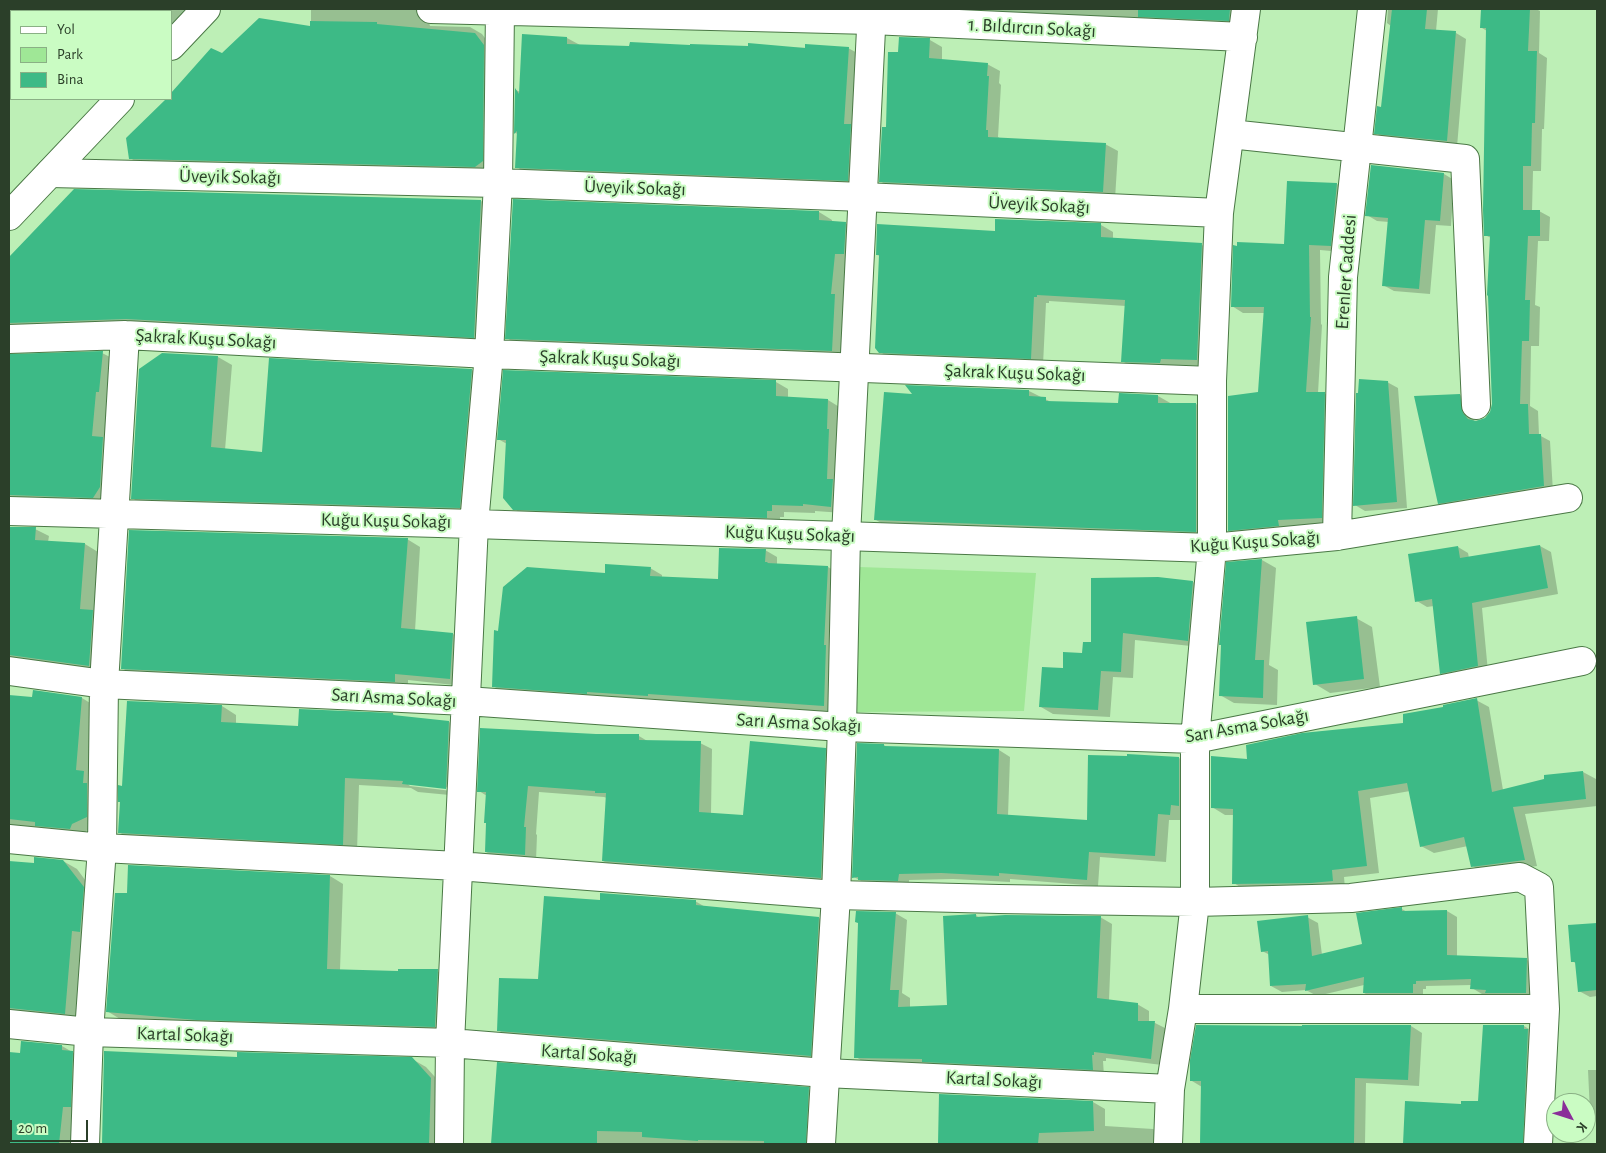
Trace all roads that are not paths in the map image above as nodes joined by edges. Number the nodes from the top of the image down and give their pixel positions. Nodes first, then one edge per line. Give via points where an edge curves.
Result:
1 (206, 9) edge
2 (431, 9) edge
3 (1246, 9) edge
4 (1372, 9) edge
5 (500, 10) edge
6 (872, 15) edge
7 (1243, 37) junction
8 (172, 45) edge
9 (119, 100) edge
10 (1230, 134) junction
11 (1357, 147) junction
12 (50, 173) junction
13 (498, 183) junction
14 (863, 197) junction
15 (1219, 213) junction
16 (9, 216) edge
17 (126, 335) junction
18 (9, 339) edge
19 (489, 354) junction
20 (854, 367) junction
21 (1212, 381) junction
22 (1476, 405) dead end
23 (1568, 498) dead end
24 (9, 511) edge
25 (113, 514) junction
26 (474, 524) junction
27 (846, 536) junction
28 (1338, 536) junction
29 (1212, 548) junction
30 (1582, 661) dead end
31 (9, 671) edge
32 (104, 684) junction
33 (466, 702) junction
34 (842, 726) junction
35 (1195, 739) junction
36 (9, 839) edge
37 (102, 848) junction
38 (458, 866) junction
39 (836, 895) junction
40 (1195, 902) junction
41 (1183, 1009) junction
42 (1545, 1009) junction
43 (9, 1024) edge
44 (89, 1032) junction
45 (450, 1043) junction
46 (825, 1072) junction
47 (1170, 1089) junction
48 (84, 1144) edge
49 (449, 1144) edge
50 (821, 1144) edge
51 (1168, 1144) edge
52 (1538, 1144) edge

1 - 8 street
2 - 5 street, 1. Bıldırcın Sokağı
3 - 7 street
4 - 11 street, Erenler Caddesi
5 - 6 street, 1. Bıldırcın Sokağı
5 - 13 street
6 - 7 street, 1. Bıldırcın Sokağı
6 - 14 street
7 - 10 street
9 - 12 street
10 - 11 street
10 - 15 street
11 - 22 street via 1465,159
11 - 28 street, Erenler Caddesi via 1343,277
12 - 13 street, Üveyik Sokağı
12 - 16 street
13 - 14 street, Üveyik Sokağı
13 - 19 street
14 - 15 street, Üveyik Sokağı
14 - 20 street
15 - 21 street
17 - 18 street, Şakrak Kuşu Sokağı
17 - 19 street, Şakrak Kuşu Sokağı
17 - 25 street
19 - 20 street, Şakrak Kuşu Sokağı
19 - 26 street
20 - 21 street, Şakrak Kuşu Sokağı
20 - 27 street
21 - 29 street
23 - 28 street, Kuğu Kuşu Sokağı
24 - 25 street, Kuğu Kuşu Sokağı
25 - 26 street, Kuğu Kuşu Sokağı
25 - 32 street
26 - 27 street, Kuğu Kuşu Sokağı
26 - 33 street
27 - 29 street, Kuğu Kuşu Sokağı
27 - 34 street
28 - 29 street, Kuğu Kuşu Sokağı
29 - 35 street
30 - 35 street, Sarı Asma Sokağı
31 - 32 street, Sarı Asma Sokağı
32 - 33 street, Sarı Asma Sokağı
32 - 37 street
33 - 34 street, Sarı Asma Sokağı
33 - 38 street
34 - 35 street, Sarı Asma Sokağı
34 - 39 street
35 - 40 street
36 - 37 street
37 - 38 street
37 - 44 street
38 - 39 street
38 - 45 street
39 - 40 street
39 - 46 street
40 - 41 street
40 - 42 street via 1351,898 1520,877 1539,887
41 - 42 street
41 - 47 street
42 - 52 street
43 - 44 street, Kartal Sokağı
44 - 45 street, Kartal Sokağı
44 - 48 street
45 - 46 street, Kartal Sokağı
45 - 49 street
46 - 47 street, Kartal Sokağı
46 - 50 street
47 - 51 street

